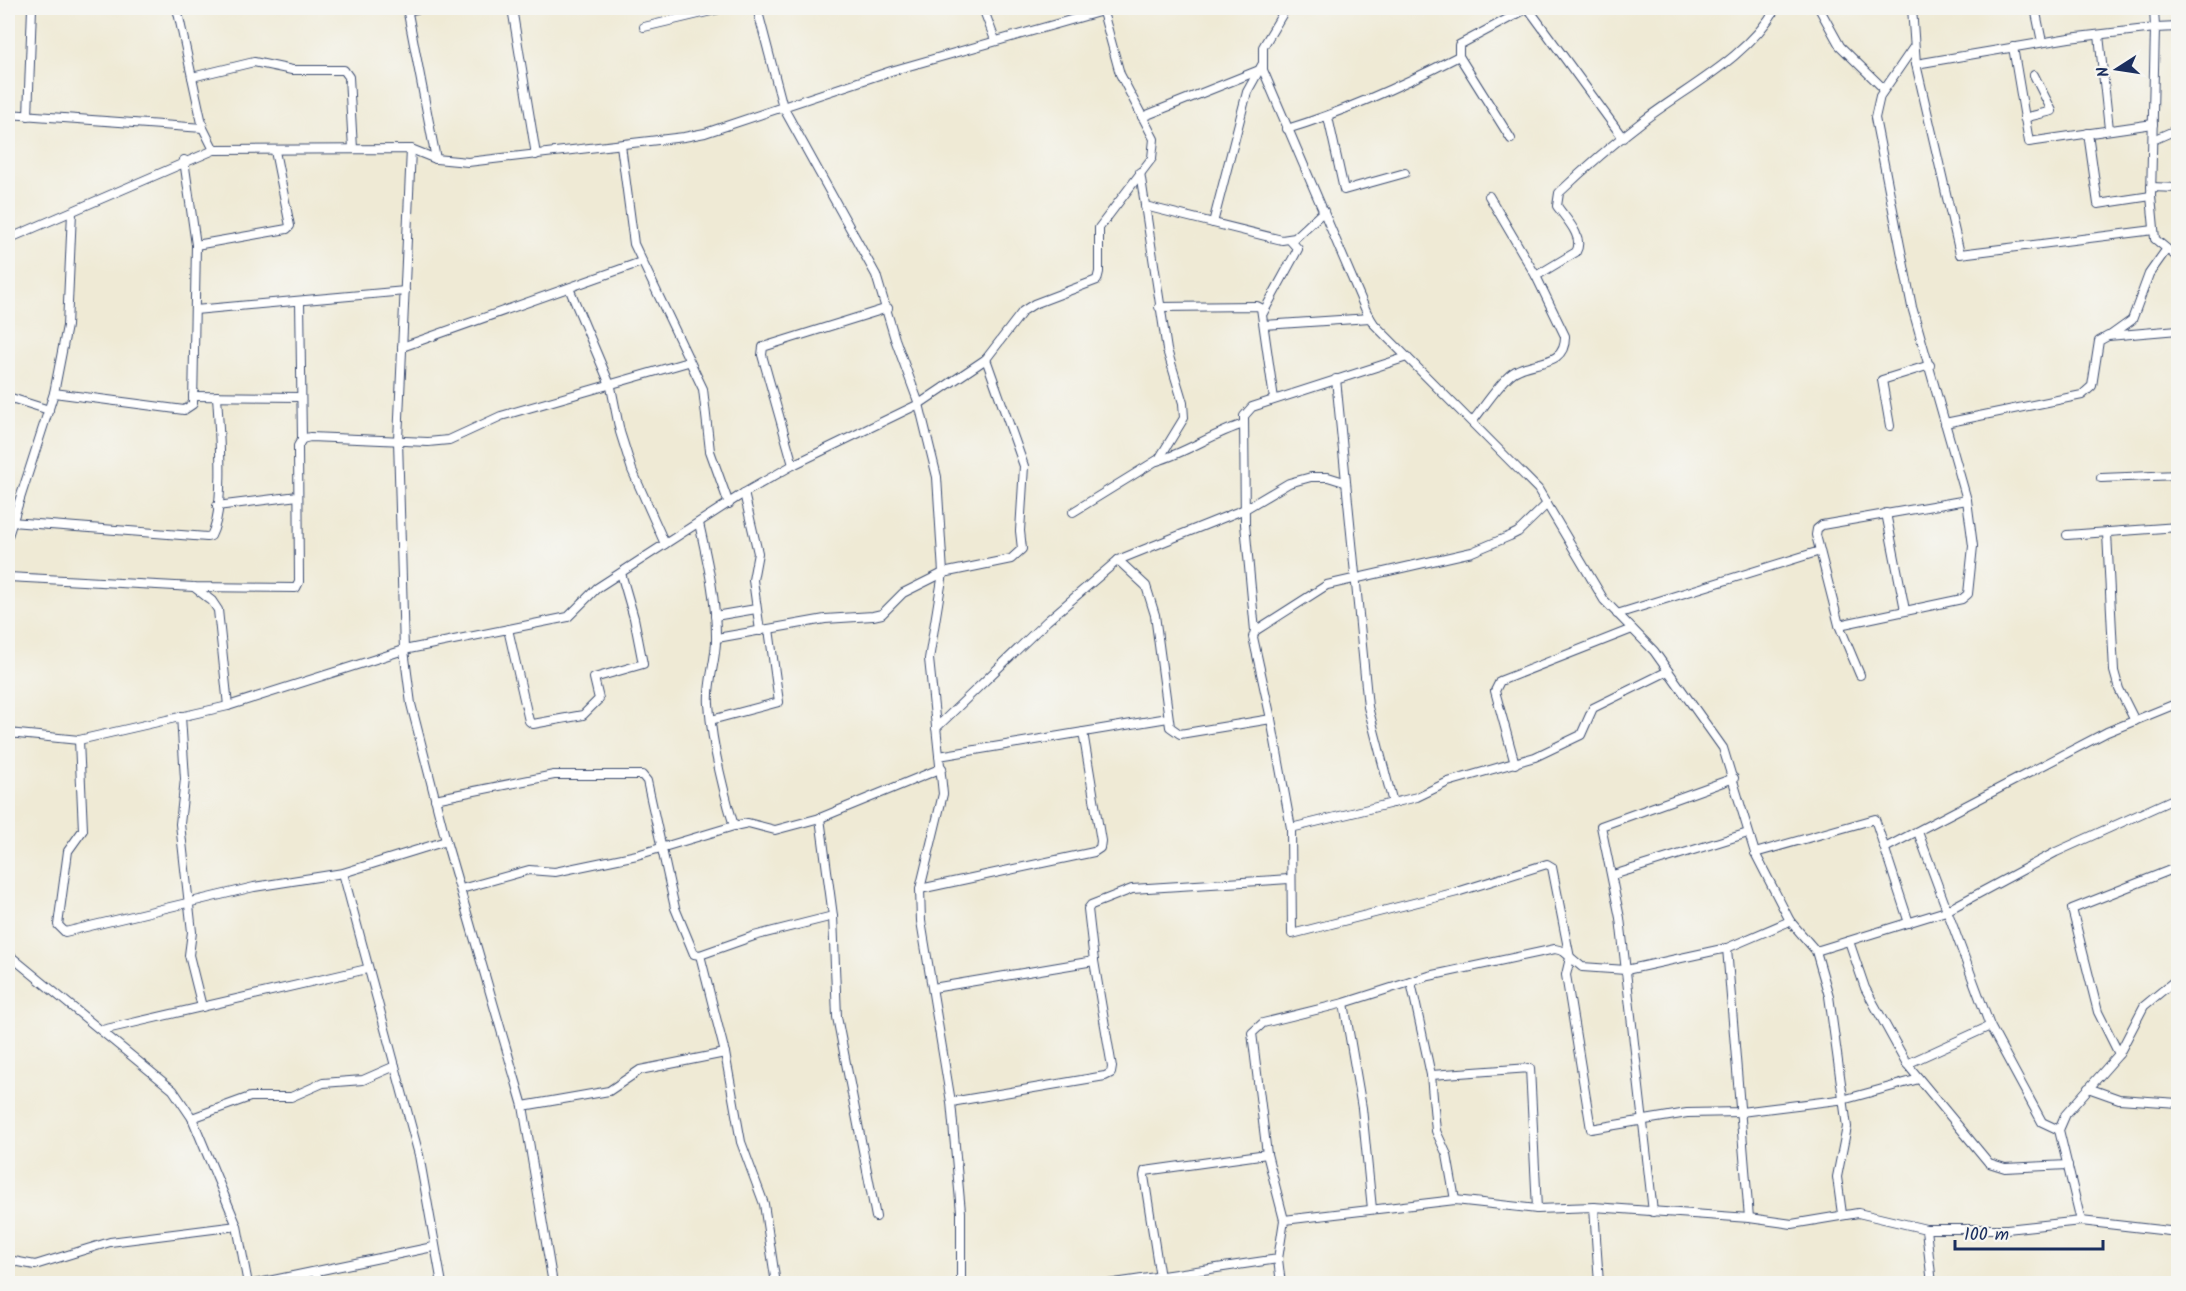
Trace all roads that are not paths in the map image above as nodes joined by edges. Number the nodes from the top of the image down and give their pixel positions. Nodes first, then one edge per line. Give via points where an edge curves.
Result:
1 (32, 8) edge
2 (177, 8) edge
3 (421, 8) edge
4 (512, 8) edge
5 (724, 8) edge
6 (757, 8) edge
7 (983, 8) edge
8 (1113, 8) edge
9 (1286, 8) edge
10 (1528, 8) edge
11 (1776, 8) edge
12 (1819, 8) edge
13 (1912, 8) edge
14 (2035, 8) edge
15 (2154, 8) edge
16 (407, 9) edge
17 (1102, 12) junction
18 (644, 27) dead end
19 (2178, 27) edge
20 (2156, 28) junction
21 (2099, 34) junction
22 (995, 40) junction
23 (2042, 42) junction
24 (2013, 47) junction
25 (1913, 48) junction
26 (1459, 56) junction
27 (1916, 64) junction
28 (1260, 68) junction
29 (2034, 75) dead end
30 (192, 77) junction
31 (1884, 89) junction
32 (783, 107) junction
33 (8, 114) edge
34 (28, 116) junction
35 (1142, 117) junction
36 (1328, 117) junction
37 (2024, 118) junction
38 (2153, 124) junction
39 (202, 128) junction
40 (1287, 129) junction
41 (2109, 129) junction
42 (2178, 129) edge
43 (2088, 133) junction
44 (1623, 138) junction
45 (1511, 139) dead end
46 (2153, 140) junction
47 (621, 145) junction
48 (353, 149) junction
49 (411, 149) junction
50 (214, 150) junction
51 (275, 151) junction
52 (536, 155) junction
53 (436, 159) junction
54 (184, 160) junction
55 (1140, 172) junction
56 (1405, 173) dead end
57 (2178, 188) edge
58 (2151, 192) junction
59 (1489, 196) dead end
60 (1145, 206) junction
61 (1324, 211) junction
62 (72, 212) junction
63 (1213, 223) junction
64 (2154, 230) junction
65 (8, 239) edge
66 (1290, 240) junction
67 (196, 245) junction
68 (2166, 250) junction
69 (2178, 258) edge
70 (641, 262) junction
71 (1536, 276) junction
72 (570, 288) junction
73 (405, 291) junction
74 (300, 301) junction
75 (1159, 307) junction
76 (888, 308) junction
77 (195, 310) junction
78 (1263, 313) junction
79 (1370, 318) junction
80 (1264, 325) junction
81 (2178, 330) edge
82 (2108, 336) junction
83 (402, 347) junction
84 (1407, 357) junction
85 (986, 359) junction
86 (688, 362) junction
87 (1930, 365) junction
88 (1336, 379) junction
89 (611, 387) junction
90 (54, 393) junction
91 (193, 396) junction
92 (218, 396) junction
93 (8, 397) edge
94 (301, 397) junction
95 (1274, 399) junction
96 (919, 404) junction
97 (49, 410) junction
98 (1472, 422) junction
99 (1946, 423) junction
100 (1244, 424) junction
101 (1890, 426) dead end
102 (302, 439) junction
103 (398, 440) junction
104 (1156, 461) junction
105 (793, 465) junction
106 (2178, 475) edge
107 (2101, 478) dead end
108 (1344, 482) junction
109 (744, 493) junction
110 (298, 495) junction
111 (1967, 500) junction
112 (729, 504) junction
113 (1546, 504) junction
114 (217, 506) junction
115 (1245, 509) junction
116 (1073, 512) dead end
117 (1886, 513) junction
118 (11, 522) junction
119 (699, 523) junction
120 (2178, 527) edge
121 (2107, 533) junction
122 (2067, 535) dead end
123 (8, 536) edge
124 (665, 544) junction
125 (1820, 551) junction
126 (1118, 560) junction
127 (621, 573) junction
128 (944, 573) junction
129 (8, 577) edge
130 (1356, 578) junction
131 (194, 587) junction
132 (756, 609) junction
133 (1905, 610) junction
134 (1617, 614) junction
135 (715, 616) junction
136 (1839, 625) junction
137 (508, 629) junction
138 (1632, 629) junction
139 (765, 630) junction
140 (1255, 631) junction
141 (717, 638) junction
142 (404, 650) junction
143 (1668, 671) junction
144 (1860, 675) dead end
145 (2178, 703) edge
146 (228, 706) junction
147 (181, 716) junction
148 (1168, 718) junction
149 (1271, 719) junction
150 (711, 720) junction
151 (2135, 721) junction
152 (936, 728) junction
153 (1083, 732) junction
154 (8, 733) edge
155 (79, 740) junction
156 (939, 756) junction
157 (1515, 764) junction
158 (942, 768) junction
159 (1734, 778) junction
160 (2178, 797) edge
161 (435, 799) junction
162 (1393, 803) junction
163 (820, 818) junction
164 (734, 826) junction
165 (1291, 828) junction
166 (1918, 832) junction
167 (1748, 833) junction
168 (446, 841) junction
169 (660, 848) junction
170 (1884, 848) junction
171 (1755, 853) junction
172 (2178, 867) edge
173 (343, 873) junction
174 (1613, 875) junction
175 (1289, 879) junction
176 (920, 888) junction
177 (461, 889) junction
178 (189, 901) junction
179 (1946, 911) junction
180 (833, 916) junction
181 (1790, 921) junction
182 (1909, 922) junction
183 (1849, 941) junction
184 (1727, 948) junction
185 (1816, 951) junction
186 (8, 954) edge
187 (700, 955) junction
188 (1570, 958) junction
189 (1094, 961) junction
190 (1582, 967) junction
191 (367, 969) junction
192 (1626, 970) junction
193 (1566, 975) junction
194 (2178, 978) edge
195 (1412, 982) junction
196 (933, 988) junction
197 (1344, 1003) junction
198 (202, 1007) junction
199 (1990, 1026) junction
200 (102, 1030) junction
201 (725, 1053) junction
202 (2119, 1054) junction
203 (1907, 1064) junction
204 (395, 1066) junction
205 (1431, 1075) junction
206 (1919, 1079) junction
207 (2088, 1088) junction
208 (1846, 1099) junction
209 (951, 1102) junction
210 (2178, 1103) edge
211 (523, 1106) junction
212 (1741, 1112) junction
213 (192, 1118) junction
214 (1642, 1121) junction
215 (2059, 1130) junction
216 (1267, 1154) junction
217 (2068, 1165) junction
218 (1455, 1200) junction
219 (1594, 1207) junction
220 (1372, 1209) junction
221 (1537, 1209) junction
222 (1653, 1212) junction
223 (1842, 1214) junction
224 (876, 1217) dead end
225 (1749, 1218) junction
226 (1284, 1220) junction
227 (2081, 1221) junction
228 (237, 1226) junction
229 (1926, 1229) junction
230 (2178, 1232) edge
231 (434, 1247) junction
232 (1278, 1259) junction
233 (8, 1260) edge
234 (316, 1272) junction
235 (1161, 1280) edge
236 (248, 1284) edge
237 (254, 1284) edge
238 (319, 1284) edge
239 (442, 1284) edge
240 (553, 1284) edge
241 (776, 1284) edge
242 (961, 1284) edge
243 (1108, 1284) edge
244 (1281, 1284) edge
245 (1599, 1284) edge
246 (1932, 1284) edge

1 - 34 street
2 - 30 street
3 - 16 street
4 - 52 street
5 - 18 street
6 - 32 street
7 - 22 street
8 - 17 street
9 - 28 street via 1263,47
10 - 26 street via 1459,45
10 - 44 street
11 - 44 street via 1747,46
12 - 31 street via 1840,46
13 - 25 street
14 - 23 street
15 - 20 street
16 - 53 street
17 - 22 street
17 - 35 street via 1120,74
19 - 20 street
20 - 21 street
20 - 38 street
21 - 23 street
21 - 41 street
22 - 32 street
23 - 24 street
24 - 27 street
24 - 37 street
25 - 27 street
25 - 31 street
26 - 36 street
26 - 45 street
27 - 64 street via 1960,254
28 - 35 street
28 - 40 street
28 - 63 street via 1247,92
29 - 37 street via 2052,111
30 - 39 street
30 - 48 street via 254,62 292,70 344,70 349,76
31 - 87 street via 1875,118 1911,301
32 - 47 street via 705,133
32 - 76 street via 876,275
33 - 34 street
34 - 39 street
35 - 55 street via 1154,139 1154,148 1152,158
36 - 40 street
36 - 56 street via 1344,190
37 - 43 street via 2027,140 2033,144
38 - 41 street
38 - 46 street
39 - 50 street
40 - 61 street
41 - 43 street
42 - 46 street
43 - 58 street via 2097,202
44 - 71 street via 1559,193 1557,206 1577,236 1578,247
46 - 58 street
47 - 52 street
47 - 70 street via 634,244
48 - 49 street
48 - 51 street
49 - 53 street
49 - 73 street
50 - 51 street
50 - 54 street
51 - 67 street via 290,226 287,230
52 - 53 street via 468,162
54 - 62 street
54 - 67 street
55 - 60 street
55 - 85 street via 1099,228 1097,280 1044,298 1028,308
57 - 58 street
58 - 64 street
59 - 71 street
60 - 63 street
60 - 75 street
61 - 66 street
61 - 79 street
62 - 65 street
62 - 90 street via 67,326
63 - 66 street
64 - 68 street via 2158,244
66 - 78 street via 1298,249
67 - 77 street
68 - 69 street
68 - 82 street via 2149,274 2132,320
70 - 72 street
70 - 86 street
71 - 98 street via 1565,336 1563,352 1558,358 1510,376
72 - 83 street
72 - 89 street
73 - 74 street
73 - 83 street
74 - 77 street
74 - 94 street
75 - 78 street via 1257,306
75 - 104 street via 1184,418
76 - 96 street
76 - 105 street via 763,347
77 - 91 street
78 - 80 street
79 - 80 street
79 - 84 street
80 - 95 street
81 - 82 street
82 - 99 street via 2099,341 2092,386 2082,395
83 - 103 street
84 - 88 street
84 - 98 street
85 - 96 street
85 - 128 street via 1024,466 1022,549 1011,559
86 - 89 street
86 - 112 street via 703,389 710,451
87 - 99 street
87 - 101 street via 1882,380
88 - 95 street
88 - 108 street
89 - 103 street via 501,416 449,440
89 - 124 street via 632,470
90 - 91 street via 184,410 193,404
90 - 97 street
91 - 92 street
92 - 94 street
92 - 114 street
93 - 97 street
94 - 102 street
95 - 100 street via 1252,406 1244,416
96 - 105 street
96 - 128 street via 939,489
97 - 118 street
98 - 113 street via 1538,489
99 - 111 street
100 - 104 street via 1221,430
100 - 115 street
102 - 103 street
102 - 110 street via 298,446
103 - 142 street
104 - 116 street
105 - 109 street
106 - 107 street
108 - 115 street via 1311,477 1289,483
108 - 130 street
109 - 112 street
109 - 132 street via 758,553 753,576
110 - 114 street
110 - 131 street via 296,588
111 - 117 street
111 - 133 street via 1973,546 1968,594 1962,599
112 - 119 street
113 - 130 street via 1518,532 1472,552
113 - 134 street via 1594,585
114 - 118 street via 213,532 207,537
115 - 126 street
115 - 140 street
117 - 125 street via 1822,525 1816,535
117 - 133 street
118 - 123 street
119 - 124 street
119 - 135 street
120 - 121 street
121 - 122 street
121 - 151 street via 2114,671
124 - 127 street
125 - 134 street
125 - 136 street
126 - 148 street via 1146,586 1155,615
126 - 152 street via 1047,621
127 - 137 street via 597,588 568,617
127 - 137 street via 643,664 594,678 599,699 583,715 533,724 529,721
128 - 139 street via 903,593 882,614
128 - 152 street via 929,652
129 - 131 street
130 - 140 street via 1327,585
130 - 162 street via 1369,717
131 - 146 street via 218,610
132 - 135 street
132 - 139 street
133 - 136 street
134 - 138 street
135 - 141 street
136 - 144 street
137 - 142 street
138 - 143 street
138 - 157 street via 1500,681 1495,691
139 - 141 street
139 - 150 street via 779,702
140 - 149 street via 1253,637
141 - 150 street via 708,693
142 - 146 street
142 - 161 street via 411,704
143 - 157 street via 1593,708 1575,740
143 - 159 street via 1723,748
145 - 151 street
146 - 147 street
147 - 155 street
147 - 178 street via 185,779 180,824
148 - 149 street via 1170,728 1180,734
148 - 153 street
149 - 165 street
150 - 164 street via 720,779
151 - 166 street via 2011,781
152 - 156 street
153 - 156 street
153 - 176 street via 1100,848
154 - 155 street
155 - 178 street via 83,830 64,864 60,930 65,932
156 - 158 street
157 - 162 street via 1448,782
158 - 163 street
158 - 176 street via 943,794
159 - 167 street
159 - 174 street via 1605,823 1601,831
160 - 179 street via 2056,852
161 - 168 street
161 - 169 street via 554,775 642,775
162 - 165 street
163 - 164 street via 775,831 748,823
163 - 180 street
164 - 169 street
165 - 175 street
166 - 170 street
166 - 179 street
167 - 171 street
167 - 174 street
168 - 173 street
168 - 177 street
169 - 177 street via 555,872 529,870
169 - 187 street via 675,908 692,952
170 - 171 street via 1877,821 1872,818
170 - 182 street
171 - 181 street
172 - 202 street via 2072,909 2098,1012
173 - 178 street
173 - 191 street
174 - 192 street
175 - 188 street via 1290,931 1295,935 1547,864 1552,867
175 - 189 street via 1132,889 1091,904 1088,909
176 - 196 street via 921,921
177 - 211 street
178 - 198 street via 189,955
179 - 182 street
179 - 199 street
180 - 187 street via 754,936
180 - 224 street via 837,1017
181 - 184 street
181 - 185 street
182 - 183 street
183 - 185 street
183 - 203 street via 1865,988
184 - 192 street
184 - 212 street
185 - 208 street via 1829,996
186 - 200 street
187 - 201 street
188 - 190 street
188 - 193 street
188 - 195 street via 1555,949
189 - 196 street
189 - 209 street via 1111,1073
190 - 192 street
190 - 193 street
191 - 198 street
191 - 204 street
192 - 214 street
193 - 214 street via 1589,1126 1593,1130
194 - 202 street via 2144,1006
195 - 197 street
195 - 205 street
196 - 209 street
197 - 216 street via 1263,1023 1252,1033
197 - 220 street via 1362,1108
198 - 200 street
199 - 203 street
199 - 215 street via 2042,1122
200 - 213 street via 172,1090
201 - 211 street via 640,1070 609,1091
201 - 241 street via 741,1142 764,1204
202 - 207 street
203 - 206 street
204 - 213 street via 363,1080 323,1083 291,1097 250,1097
204 - 231 street via 419,1155
205 - 218 street via 1436,1131 1447,1155
205 - 221 street via 1530,1068
206 - 208 street
206 - 217 street via 1997,1168
207 - 210 street via 2119,1099
207 - 215 street via 2066,1114
208 - 212 street
208 - 223 street via 1847,1135 1837,1177
209 - 242 street via 961,1212
211 - 240 street
212 - 214 street via 1687,1113
212 - 225 street
213 - 228 street
214 - 222 street
215 - 217 street
216 - 226 street
216 - 235 street via 1145,1172
217 - 227 street
218 - 220 street
218 - 221 street
219 - 221 street
219 - 222 street
219 - 245 street
220 - 226 street
222 - 225 street
223 - 225 street via 1799,1224
223 - 229 street via 1874,1215
226 - 232 street
227 - 229 street via 2007,1229
227 - 230 street
228 - 233 street via 110,1242 35,1265
228 - 236 street
229 - 246 street
231 - 234 street
231 - 239 street
232 - 235 street
232 - 244 street
234 - 237 street
234 - 238 street
235 - 243 street

